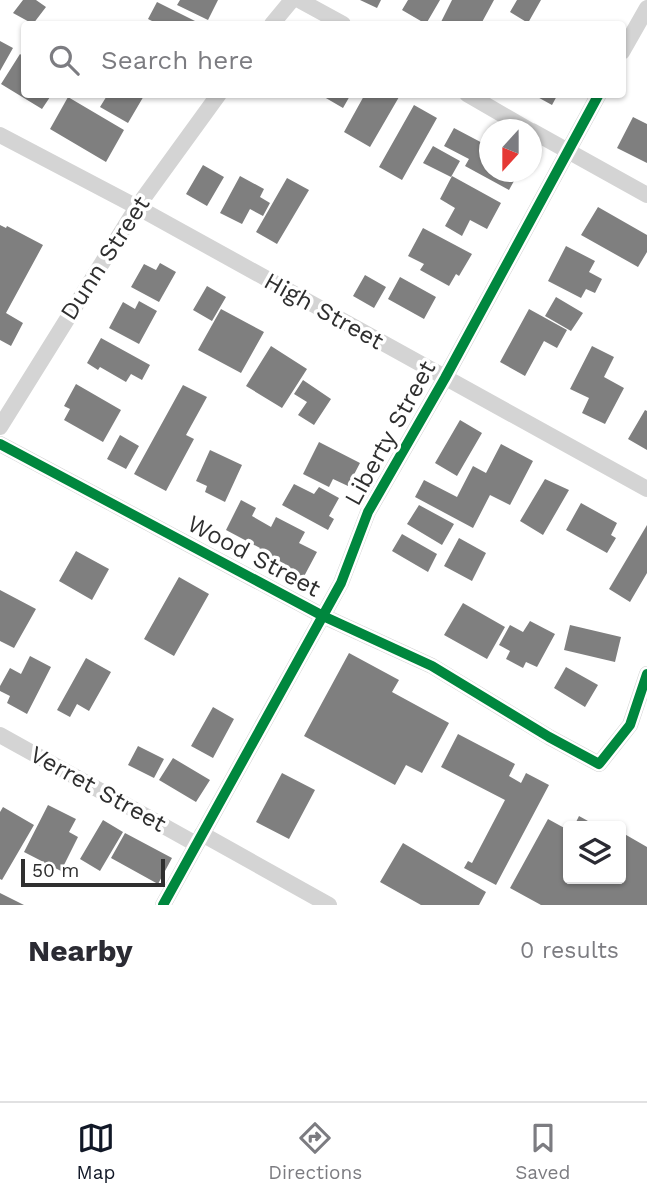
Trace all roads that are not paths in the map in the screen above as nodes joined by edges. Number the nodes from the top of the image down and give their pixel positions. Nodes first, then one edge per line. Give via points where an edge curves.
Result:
1 (292, 0) edge
2 (299, 0) edge
3 (647, 8) edge
4 (274, 21) edge
5 (338, 21) edge
6 (626, 45) edge
7 (216, 98) edge
8 (474, 98) edge
9 (597, 98) edge
10 (511, 119) edge
11 (0, 135) edge
12 (542, 137) edge
13 (568, 151) junction
14 (647, 195) edge
15 (137, 207) junction
16 (445, 379) junction
17 (0, 427) edge
18 (0, 444) edge
19 (647, 489) edge
20 (323, 616) junction
21 (647, 674) edge
22 (0, 735) edge
23 (199, 839) junction
24 (163, 905) edge
25 (329, 905) edge

1 - 4 street
2 - 5 street
3 - 6 street
7 - 15 street, Dunn Street
8 - 10 street
9 - 13 street, Liberty Street
11 - 15 street, High Street
12 - 13 street
13 - 14 street
13 - 16 street, Liberty Street
15 - 16 street, High Street
15 - 17 street, Dunn Street
16 - 19 street, High Street
16 - 20 street, Liberty Street via 368,512
18 - 20 street, Wood Street
20 - 21 street, Wood Street via 432,666 599,764 630,725
20 - 23 street, Liberty Street
22 - 23 street, Verret Street
23 - 24 street, Liberty Street
23 - 25 street, Verret Street

